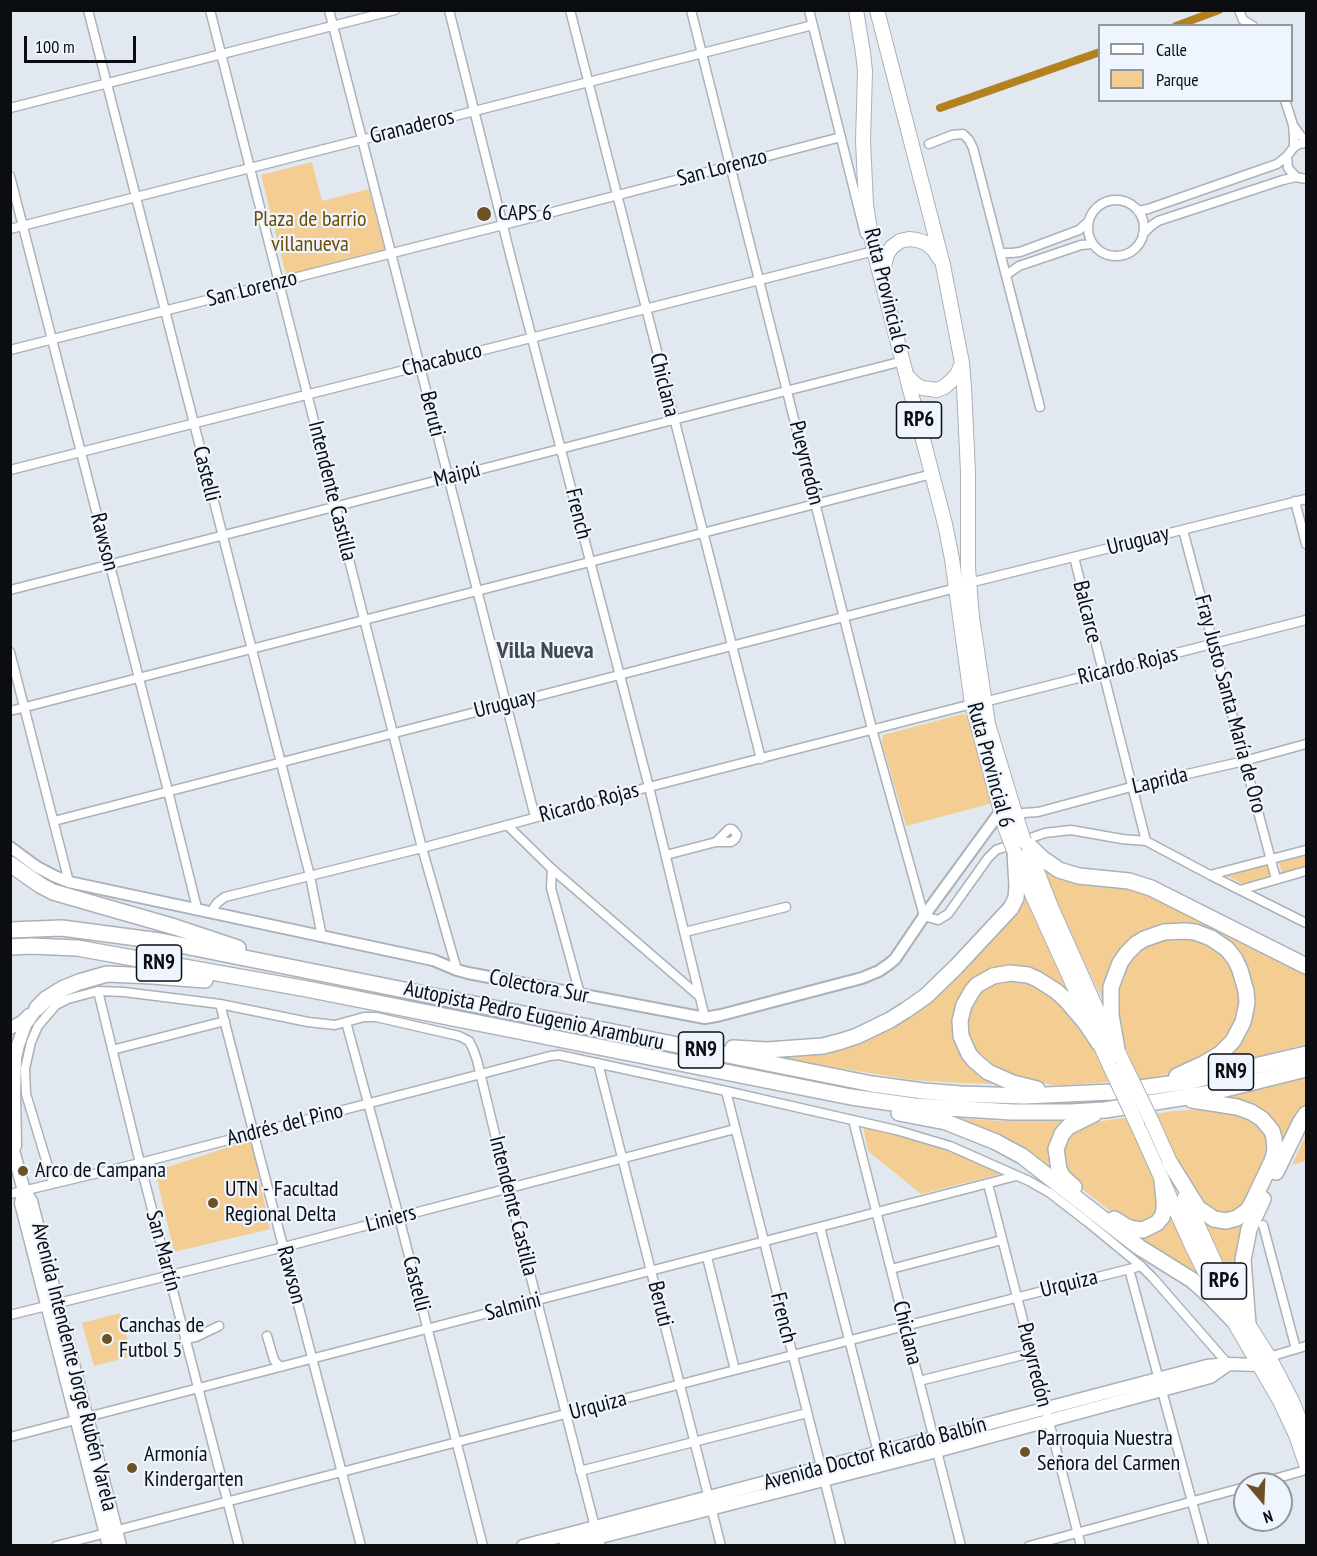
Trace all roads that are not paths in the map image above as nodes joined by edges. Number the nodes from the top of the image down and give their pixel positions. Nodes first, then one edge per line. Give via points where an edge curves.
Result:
1 (88, 10) edge
2 (210, 10) edge
3 (329, 10) edge
4 (395, 10) edge
5 (449, 10) edge
6 (570, 10) edge
7 (691, 10) edge
8 (809, 10) edge
9 (856, 10) edge
10 (877, 10) edge
11 (1239, 10) edge
12 (1250, 24) edge
13 (813, 25) junction
14 (333, 26) junction
15 (701, 53) junction
16 (222, 56) junction
17 (588, 82) junction
18 (106, 84) junction
19 (1286, 102) edge
20 (10, 108) edge
21 (475, 111) junction
22 (1293, 125) junction
23 (841, 137) junction
24 (362, 140) junction
25 (1306, 142) edge
26 (929, 144) dead end
27 (1294, 147) junction
28 (1287, 156) junction
29 (730, 166) junction
30 (250, 168) junction
31 (10, 176) edge
32 (1303, 180) edge
33 (616, 195) junction
34 (136, 197) junction
35 (1138, 211) junction
36 (1089, 220) junction
37 (23, 225) junction
38 (503, 225) junction
39 (10, 229) edge
40 (1143, 234) junction
41 (1093, 244) junction
42 (872, 252) junction
43 (1000, 253) junction
44 (391, 254) junction
45 (943, 265) junction
46 (1006, 275) junction
47 (881, 276) junction
48 (759, 280) junction
49 (279, 282) junction
50 (645, 309) junction
51 (165, 311) junction
52 (532, 338) junction
53 (52, 339) junction
54 (10, 350) edge
55 (903, 361) junction
56 (962, 363) junction
57 (420, 366) junction
58 (908, 376) junction
59 (787, 391) junction
60 (307, 395) junction
61 (1040, 407) dead end
62 (673, 420) junction
63 (194, 423) junction
64 (561, 449) junction
65 (81, 452) junction
66 (10, 470) edge
67 (932, 474) junction
68 (448, 478) junction
69 (1306, 499) edge
70 (1295, 501) junction
71 (816, 504) junction
72 (336, 506) junction
73 (1183, 530) junction
74 (702, 533) junction
75 (222, 535) junction
76 (1306, 544) edge
77 (1074, 557) junction
78 (590, 562) junction
79 (110, 564) junction
80 (962, 585) junction
81 (10, 590) edge
82 (478, 591) junction
83 (844, 617) junction
84 (364, 620) junction
85 (1306, 620) edge
86 (1214, 644) junction
87 (732, 646) junction
88 (251, 649) junction
89 (10, 652) edge
90 (1102, 673) junction
91 (620, 675) junction
92 (139, 678) junction
93 (978, 703) junction
94 (506, 704) junction
95 (25, 708) junction
96 (10, 711) edge
97 (872, 729) junction
98 (393, 733) junction
99 (1306, 744) edge
100 (761, 759) junction
101 (1244, 761) junction
102 (280, 762) junction
103 (649, 787) junction
104 (1131, 787) junction
105 (168, 791) junction
106 (1000, 812) junction
107 (536, 817) junction
108 (54, 821) junction
109 (1013, 823) junction
110 (507, 825) junction
111 (1146, 841) junction
112 (716, 842) dead end
113 (10, 847) edge
114 (422, 848) junction
115 (1306, 850) edge
116 (1023, 854) junction
117 (666, 855) junction
118 (1270, 860) junction
119 (10, 864) edge
120 (552, 869) junction
121 (1306, 871) edge
122 (1210, 875) junction
123 (310, 876) junction
124 (1275, 879) junction
125 (69, 882) junction
126 (1240, 890) junction
127 (786, 907) dead end
128 (197, 909) junction
129 (211, 912) junction
130 (924, 916) junction
131 (1306, 923) edge
132 (10, 930) edge
133 (685, 932) junction
134 (322, 937) junction
135 (10, 947) edge
136 (262, 961) junction
137 (1306, 966) edge
138 (457, 970) junction
139 (307, 988) junction
140 (98, 991) junction
141 (580, 994) junction
142 (699, 996) junction
143 (220, 1004) junction
144 (37, 1008) junction
145 (705, 1018) junction
146 (225, 1021) junction
147 (346, 1022) junction
148 (10, 1029) edge
149 (628, 1036) junction
150 (1099, 1043) junction
151 (1117, 1049) junction
152 (112, 1050) junction
153 (1306, 1054) edge
154 (598, 1063) junction
155 (1306, 1069) edge
156 (481, 1074) junction
157 (1155, 1086) junction
158 (726, 1091) junction
159 (1076, 1094) junction
160 (851, 1097) junction
161 (1180, 1099) junction
162 (368, 1104) junction
163 (1105, 1110) junction
164 (1306, 1114) edge
165 (853, 1120) junction
166 (735, 1129) junction
167 (254, 1133) junction
168 (10, 1139) edge
169 (13, 1155) edge
170 (622, 1158) junction
171 (140, 1163) junction
172 (1170, 1163) junction
173 (1016, 1176) junction
174 (1162, 1180) junction
175 (53, 1183) junction
176 (988, 1184) junction
177 (508, 1188) junction
178 (24, 1191) junction
179 (10, 1194) edge
180 (876, 1213) junction
181 (399, 1217) junction
182 (1263, 1225) dead end
183 (820, 1227) junction
184 (1002, 1240) junction
185 (764, 1242) junction
186 (284, 1246) junction
187 (707, 1257) junction
188 (1141, 1266) junction
189 (891, 1269) junction
190 (1129, 1269) junction
191 (651, 1271) junction
192 (169, 1274) junction
193 (1017, 1297) junction
194 (537, 1301) junction
195 (52, 1305) junction
196 (10, 1316) edge
197 (1233, 1320) junction
198 (1248, 1324) junction
199 (219, 1326) dead end
200 (905, 1326) junction
201 (428, 1329) junction
202 (267, 1336) dead end
203 (185, 1338) junction
204 (849, 1340) junction
205 (1306, 1346) edge
206 (1296, 1349) junction
207 (1031, 1353) junction
208 (792, 1355) junction
209 (313, 1359) junction
210 (1264, 1361) junction
211 (1228, 1364) junction
212 (280, 1367) junction
213 (735, 1370) junction
214 (919, 1381) junction
215 (680, 1384) junction
216 (1160, 1385) junction
217 (198, 1389) junction
218 (807, 1413) junction
219 (566, 1414) junction
220 (1047, 1415) junction
221 (82, 1419) junction
222 (1306, 1435) edge
223 (10, 1437) edge
224 (695, 1442) junction
225 (457, 1443) junction
226 (935, 1445) junction
227 (880, 1459) junction
228 (1306, 1464) edge
229 (580, 1471) junction
230 (342, 1472) junction
231 (823, 1474) junction
232 (1233, 1490) edge
233 (227, 1502) junction
234 (1192, 1502) junction
235 (710, 1503) junction
236 (111, 1531) junction
237 (1078, 1533) junction
238 (598, 1536) edge
239 (56, 1545) edge
240 (109, 1545) edge
241 (120, 1545) edge
242 (239, 1545) edge
243 (362, 1545) edge
244 (483, 1545) edge
245 (523, 1545) edge
246 (566, 1545) edge
247 (721, 1545) edge
248 (841, 1545) edge
249 (961, 1545) edge
250 (1029, 1545) edge
251 (1081, 1545) edge
252 (1204, 1545) edge

1 - 18 street, Castelli
2 - 16 street, Intendente Castilla
3 - 14 street, Beruti
4 - 14 street
5 - 21 street, French
6 - 17 street, Chiclana
7 - 15 street, Pueyrredón
8 - 13 street
9 - 42 highway, Ruta Provincial 6 / RP6 via 865,71 863,141
10 - 45 highway, Ruta Provincial 6 / RP6
11 - 12 street
13 - 15 street, Granaderos
13 - 23 street
14 - 16 street
14 - 24 street, Beruti
15 - 17 street, Granaderos
15 - 29 street, Pueyrredón
16 - 18 street
16 - 30 street, Intendente Castilla
17 - 21 street, Granaderos
17 - 33 street, Chiclana
18 - 20 street
18 - 34 street, Castelli
19 - 22 street
21 - 24 street, Granaderos
21 - 38 street, French
22 - 25 street
22 - 27 street
23 - 29 street, San Lorenzo
23 - 42 street
24 - 30 street, Granaderos
24 - 44 street, Beruti
25 - 27 street
26 - 43 street via 952,135 963,134 969,140
27 - 28 street
28 - 32 street via 1288,168
28 - 35 street via 1277,164
29 - 33 street, San Lorenzo
29 - 48 street, Pueyrredón
30 - 34 street, Granaderos
30 - 49 street, Intendente Castilla
31 - 37 street, Rawson
32 - 40 street via 1283,180 1158,221
33 - 38 street, San Lorenzo
33 - 50 street, Chiclana
34 - 37 street, Granaderos
34 - 51 street, Castelli
35 - 36 street via 1131,204 1112,200 1095,209
35 - 40 street via 1143,219
36 - 41 street
36 - 43 street via 1079,230 1020,252
37 - 39 street, Granaderos
37 - 53 street, Rawson
38 - 44 street, San Lorenzo
38 - 52 street, French
40 - 41 street via 1132,251 1124,255 1107,255
41 - 46 street via 1019,266
42 - 47 highway, Ruta Provincial 6 / RP6
42 - 48 street, Chacabuco
43 - 46 street
44 - 49 street, San Lorenzo
44 - 57 street, Beruti
45 - 47 highway via 926,243 909,239 892,246
45 - 56 highway, Ruta Provincial 6 / RP6
46 - 61 street
47 - 55 highway, Ruta Provincial 6 / RP6
48 - 50 street, Chacabuco
48 - 59 street, Pueyrredón
49 - 51 street, San Lorenzo
49 - 60 street, Intendente Castilla
50 - 52 street, Chacabuco
50 - 62 street, Chiclana
51 - 53 street, San Lorenzo
51 - 63 street, Castelli
52 - 57 street, Chacabuco
52 - 64 street, French
53 - 54 street, San Lorenzo
53 - 65 street, Rawson
55 - 58 highway, Ruta Provincial 6 / RP6
55 - 59 street, Maipú
56 - 58 highway via 951,382 937,390 922,388
56 - 80 highway, Ruta Provincial 6 / RP6 via 968,472
57 - 60 street, Chacabuco
57 - 68 street, Beruti
58 - 67 highway, Ruta Provincial 6 / RP6
59 - 62 street, Maipú
59 - 71 street, Pueyrredón
60 - 63 street, Chacabuco
60 - 72 street, Intendente Castilla
62 - 64 street, Maipú
62 - 74 street, Chiclana
63 - 65 street, Chacabuco
63 - 75 street, Castelli
64 - 68 street, Maipú
64 - 78 street, French
65 - 66 street, Chacabuco
65 - 79 street, Rawson
67 - 71 street
67 - 80 highway, Ruta Provincial 6 / RP6
68 - 72 street, Maipú
68 - 82 street, Beruti
69 - 70 street, Uruguay
70 - 73 street, Uruguay
70 - 76 street
71 - 74 street
71 - 83 street, Pueyrredón
72 - 75 street, Maipú
72 - 84 street, Intendente Castilla
73 - 77 street, Uruguay
73 - 86 street, Fray Justo Santa María de Oro
74 - 78 street
74 - 87 street, Chiclana
75 - 79 street, Maipú
75 - 88 street, Castelli
77 - 80 street, Uruguay
77 - 90 street, Balcarce
78 - 82 street
78 - 91 street, French
79 - 81 street, Maipú
79 - 92 street, Rawson
80 - 83 street, Uruguay
80 - 93 highway, Ruta Provincial 6 / RP6
82 - 84 street
82 - 94 street, Beruti
83 - 87 street, Uruguay
83 - 97 street, Pueyrredón
84 - 88 street
84 - 98 street, Intendente Castilla
85 - 86 street, Ricardo Rojas
86 - 90 street, Ricardo Rojas
86 - 101 street, Fray Justo Santa María de Oro
87 - 91 street, Uruguay
87 - 100 street, Chiclana
88 - 92 street
88 - 102 street, Castelli
89 - 95 street
90 - 93 street, Ricardo Rojas
90 - 104 street, Balcarce
91 - 94 street, Uruguay
91 - 103 street, French
92 - 95 street
92 - 105 street, Rawson
93 - 97 street, Ricardo Rojas
93 - 106 highway, Ruta Provincial 6 / RP6
93 - 109 highway, Ruta Provincial 6 / RP6 via 994,746
94 - 98 street, Uruguay
94 - 107 street, Beruti
95 - 96 street
95 - 108 street
97 - 100 street, Ricardo Rojas
97 - 130 street, Pueyrredón
98 - 102 street, Uruguay
98 - 114 street, Intendente Castilla
99 - 101 street, Laprida
100 - 103 street, Ricardo Rojas
101 - 104 street, Laprida
101 - 118 street, Fray Justo Santa María de Oro
102 - 105 street, Uruguay
102 - 123 street, Castelli
103 - 107 street, Ricardo Rojas
103 - 117 street, French
104 - 109 street, Laprida via 1023,813
104 - 111 street, Balcarce
105 - 108 street, Uruguay
105 - 128 street, Rawson
106 - 109 highway, Ruta Provincial 6 / RP6
106 - 130 street, Colectora Sur
107 - 110 street, Ricardo Rojas
108 - 125 street
109 - 116 highway, Ruta Provincial 6 / RP6, bridge
110 - 114 street, Ricardo Rojas
110 - 120 street
111 - 122 street
111 - 130 street via 1071,830 1035,836 996,850 944,918 933,920
112 - 117 street
113 - 125 street, Colectora Sur via 37,867
114 - 123 street, Ricardo Rojas
114 - 138 street, Intendente Castilla
115 - 118 street
116 - 137 highway via 1069,873 1151,888
116 - 149 highway via 1017,892 1007,914 926,996 873,1029 823,1046 767,1050
116 - 150 highway, Ruta Provincial 6 / RP6
116 - 151 highway, Ruta Provincial 6 / RP6
117 - 133 street, French
118 - 122 street
118 - 124 street, Fray Justo Santa María de Oro
119 - 136 highway via 53,892 175,927 240,949
120 - 141 street via 551,888
120 - 142 street
121 - 124 street
122 - 126 street
123 - 129 street, Ricardo Rojas via 225,897
123 - 134 street, Castelli
124 - 126 street
125 - 128 street, Colectora Sur
126 - 131 street
127 - 133 street
128 - 129 street, Colectora Sur
129 - 134 street, Colectora Sur
130 - 145 street, Colectora Sur via 895,959 862,978
132 - 136 highway, Autopista Pedro Eugenio Aramburu / RN9 via 62,928 160,941
133 - 142 street, French
134 - 138 street, Colectora Sur via 433,960
135 - 139 highway, Autopista Pedro Eugenio Aramburu / RN9 via 77,948
136 - 149 highway, Autopista Pedro Eugenio Aramburu / RN9
138 - 141 street, Colectora Sur
139 - 144 highway via 107,974 64,988
139 - 160 highway, Autopista Pedro Eugenio Aramburu / RN9
140 - 143 street
140 - 152 street, San Martín
140 - 175 street via 56,1005 38,1026 27,1056 26,1094
141 - 145 street, Colectora Sur
142 - 145 street, French
143 - 146 street, Rawson
143 - 147 street via 308,1022
144 - 148 main road
144 - 169 main road via 25,1025 15,1058
146 - 152 street
146 - 167 street, Rawson
147 - 156 street, Intendente Castilla via 376,1017 459,1036 469,1041
147 - 162 street, Castelli
149 - 159 highway, Autopista Pedro Eugenio Aramburu / RN9 via 897,1088 985,1095
150 - 159 highway via 1066,1000 1028,975 993,976 977,986 963,1005 962,1036 969,1054 980,1066 1025,1087
150 - 174 highway, Ruta Provincial 6 / RP6, bridge
151 - 157 highway via 1111,987 1120,963 1136,944 1155,934 1185,931 1211,938 1227,949 1240,970 1246,991 1245,1014 1238,1032 1212,1060
151 - 172 highway, Ruta Provincial 6 / RP6, bridge
152 - 171 street, San Martín
153 - 157 highway, Autopista Pedro Eugenio Aramburu / RN9
154 - 156 street, Andrés del Pino via 560,1055
154 - 158 street
154 - 170 street, Beruti
155 - 161 highway, Autopista Pedro Eugenio Aramburu / RN9
156 - 162 street, Andrés del Pino
156 - 177 street, Intendente Castilla
157 - 159 highway, Autopista Pedro Eugenio Aramburu / RN9
158 - 165 street
158 - 166 street, French
160 - 163 highway, Autopista Pedro Eugenio Aramburu / RN9 via 914,1106 1012,1112
160 - 197 highway via 887,1111 946,1122 1010,1149 1138,1247 1192,1280
161 - 163 highway, Autopista Pedro Eugenio Aramburu / RN9
161 - 172 highway via 1251,1112 1272,1131 1275,1151 1252,1203 1231,1220 1215,1219 1198,1208
162 - 167 street, Andrés del Pino
162 - 181 street, Castelli
163 - 174 highway via 1076,1122 1062,1134 1056,1155 1063,1177 1119,1223 1143,1230 1162,1217
164 - 198 highway via 1246,1239 1242,1260
165 - 173 street via 950,1146
165 - 180 street, Chiclana
166 - 170 street, Liniers
166 - 185 street, French
167 - 171 street, Andrés del Pino
167 - 186 street, Rawson
168 - 169 main road, Avenida Intendente Jorge Rubén Varela
169 - 178 main road, Avenida Intendente Jorge Rubén Varela
170 - 177 street, Liniers
170 - 191 street, Beruti
171 - 175 street, Andrés del Pino
171 - 192 street, San Martín
172 - 198 highway, Ruta Provincial 6 / RP6 via 1208,1249
173 - 176 street, Salmini
173 - 188 street via 1050,1193
174 - 197 highway, Ruta Provincial 6 / RP6 via 1191,1244
175 - 178 street, Andrés del Pino
176 - 180 street, Salmini
176 - 184 street, Pueyrredón
177 - 181 street, Liniers
177 - 194 street, Intendente Castilla
178 - 179 street, Andrés del Pino
178 - 195 main road, Avenida Intendente Jorge Rubén Varela via 31,1201
180 - 183 street, Salmini
180 - 189 street, Chiclana
181 - 186 street, Liniers
181 - 201 street, Castelli
182 - 206 street
183 - 185 street, Salmini
183 - 204 street
184 - 189 street
184 - 193 street, Pueyrredón
185 - 187 street, Salmini
185 - 208 street, French
186 - 192 street, Liniers
186 - 209 street, Rawson
187 - 191 street, Salmini
187 - 213 street
188 - 190 street, Urquiza
188 - 211 street
189 - 200 street, Chiclana
190 - 193 street, Urquiza
190 - 216 street
191 - 194 street, Salmini
191 - 215 street, Beruti
192 - 195 street, Liniers
192 - 203 street, San Martín
193 - 200 street, Urquiza
193 - 207 street, Pueyrredón
194 - 201 street, Salmini
194 - 219 street, Intendente Castilla
195 - 196 street, Liniers
195 - 221 main road, Avenida Intendente Jorge Rubén Varela
197 - 210 highway, Ruta Provincial 6 / RP6
198 - 210 highway, Ruta Provincial 6 / RP6
199 - 203 street
200 - 204 street, Urquiza
200 - 214 street, Chiclana
201 - 209 street, Salmini
201 - 225 street, Castelli
202 - 212 street
203 - 217 street, San Martín
204 - 208 street, Urquiza
204 - 227 street
205 - 206 street
206 - 210 street
207 - 214 street
207 - 220 street, Pueyrredón
208 - 213 street, Urquiza
208 - 218 street, French
209 - 212 street, Salmini
209 - 230 street, Rawson
210 - 211 main road, Avenida Doctor Ricardo Balbín
210 - 222 highway, Ruta Provincial 6 / RP6 via 1292,1401
210 - 228 highway, Ruta Provincial 6 / RP6
211 - 216 main road, Avenida Doctor Ricardo Balbín via 1207,1366
212 - 217 street, Salmini
213 - 215 street, Urquiza
214 - 226 street, Chiclana
215 - 219 street, Urquiza
215 - 224 street, Beruti
216 - 220 main road, Avenida Doctor Ricardo Balbín
216 - 234 street
217 - 221 street, Salmini
217 - 233 street, San Martín
218 - 224 street
218 - 231 street, French
219 - 225 street, Urquiza
219 - 229 street, Intendente Castilla
220 - 226 main road, Avenida Doctor Ricardo Balbín
220 - 237 street, Pueyrredón
221 - 223 street, Salmini
221 - 236 main road, Avenida Intendente Jorge Rubén Varela
224 - 229 street
224 - 235 street, Beruti
225 - 230 street, Urquiza
225 - 244 street, Castelli
226 - 227 main road, Avenida Doctor Ricardo Balbín
226 - 249 street, Chiclana
227 - 231 main road, Avenida Doctor Ricardo Balbín
229 - 238 street, Intendente Castilla
230 - 233 street, Urquiza
230 - 243 street, Rawson
231 - 235 main road, Avenida Doctor Ricardo Balbín
231 - 248 street, French
232 - 234 street
233 - 236 street, Urquiza
233 - 242 street, San Martín
234 - 237 street
234 - 252 street
235 - 238 main road, Avenida Doctor Ricardo Balbín
235 - 247 street, Beruti
236 - 239 street, Urquiza
236 - 240 main road, Avenida Intendente Jorge Rubén Varela
236 - 241 main road, Avenida Intendente Jorge Rubén Varela
237 - 250 street
237 - 251 street, Pueyrredón
238 - 245 main road, Avenida Doctor Ricardo Balbín
238 - 246 main road, Avenida Doctor Ricardo Balbín

